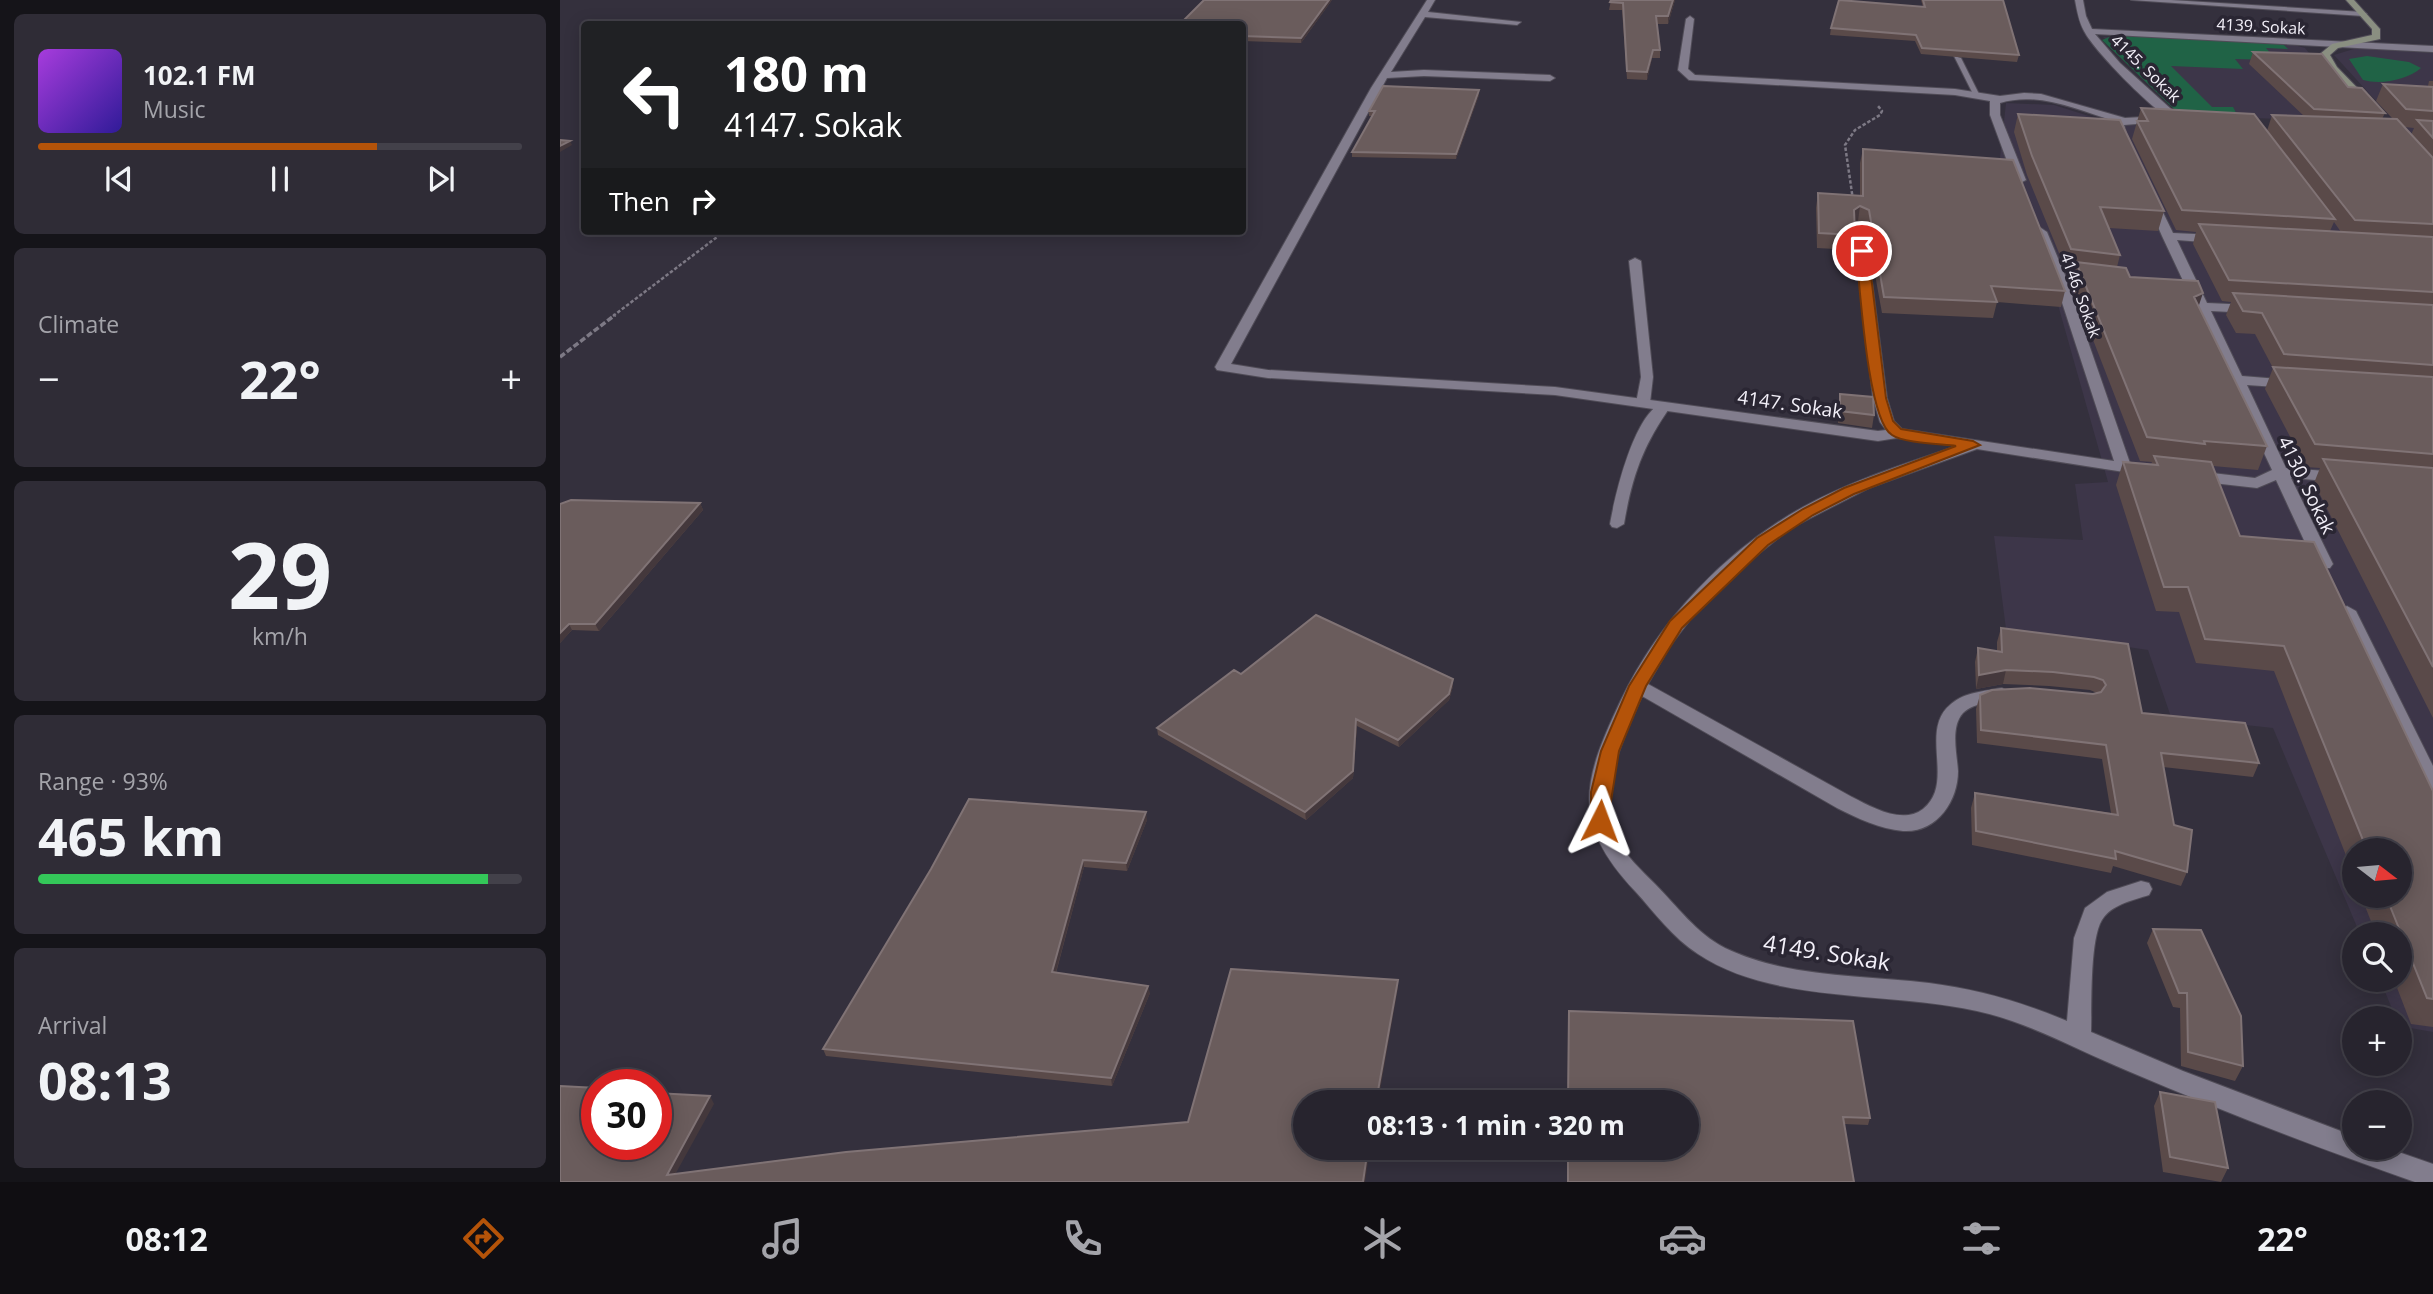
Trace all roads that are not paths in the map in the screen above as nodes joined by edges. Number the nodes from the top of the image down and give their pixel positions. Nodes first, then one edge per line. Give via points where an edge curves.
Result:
1 (1431, 0) edge
2 (2079, 0) edge
3 (2135, 0) edge
4 (2350, 0) edge
5 (1424, 14) junction
6 (2363, 14) junction
7 (1690, 19) dead end
8 (1517, 22) dead end
9 (2088, 32) junction
10 (2345, 44) junction
11 (2433, 49) edge
12 (1957, 58) edge
13 (1385, 75) junction
14 (1550, 78) dead end
15 (1977, 94) junction
16 (1999, 99) junction
17 (2378, 115) edge
18 (2177, 120) junction
19 (2119, 121) junction
20 (2189, 121) edge
21 (2129, 152) edge
22 (2023, 188) edge
23 (2146, 188) edge
24 (2038, 226) edge
25 (1859, 227) edge
26 (2168, 236) junction
27 (2235, 240) edge
28 (1635, 261) dead end
29 (2192, 297) junction
30 (2269, 310) edge
31 (2235, 380) junction
32 (2301, 384) edge
33 (1643, 403) junction
34 (1664, 406) junction
35 (1897, 433) junction
36 (1973, 445) junction
37 (2123, 465) junction
38 (2278, 472) junction
39 (2356, 479) edge
40 (1617, 524) dead end
41 (1638, 686) junction
42 (2018, 694) edge
43 (2433, 787) edge
44 (2141, 889) dead end
45 (2078, 1039) junction
46 (2433, 1176) edge

1 - 5 street
2 - 9 street, 4145. Sokak
3 - 6 lane
4 - 6 street
5 - 8 street
5 - 13 street
6 - 10 street via 2378,33 2370,40
7 - 15 street via 1683,70 1692,78
9 - 10 street, 4139. Sokak
9 - 18 street, 4145. Sokak
10 - 11 street, 4139. Sokak
10 - 17 street via 2325,54
12 - 15 lane
13 - 14 street
13 - 33 street, 4147. Sokak via 1222,367 1268,374 1555,391
15 - 16 street
16 - 19 street via 2048,99
16 - 22 street via 1995,114
18 - 19 street
18 - 20 street
19 - 21 street via 2117,128
23 - 26 street, 4130. Sokak
24 - 37 street, 4146. Sokak via 2066,276
25 - 35 street via 1880,398 1887,422
26 - 27 street
26 - 29 street, 4130. Sokak
28 - 33 lane via 1647,377
29 - 30 street
29 - 31 street, 4130. Sokak
31 - 32 street
31 - 38 street, 4130. Sokak
33 - 34 street, 4147. Sokak
34 - 35 street, 4147. Sokak via 1878,436
34 - 40 lane via 1625,473
35 - 36 street, 4147. Sokak
36 - 37 street, 4147. Sokak
36 - 41 street, 4149. Sokak via 1849,491 1763,541 1676,625
37 - 38 street, 4147. Sokak via 2257,483
38 - 39 street, 4147. Sokak
38 - 43 street, 4130. Sokak
41 - 42 street via 1825,790 1902,823 1923,819 1941,803 1945,736 1953,712 1973,699
41 - 45 street, 4149. Sokak via 1610,751 1600,821 1631,872 1690,937 1745,966 1992,1004
44 - 45 street via 2093,912 2084,947
45 - 46 street, 4149. Sokak via 2289,1126

